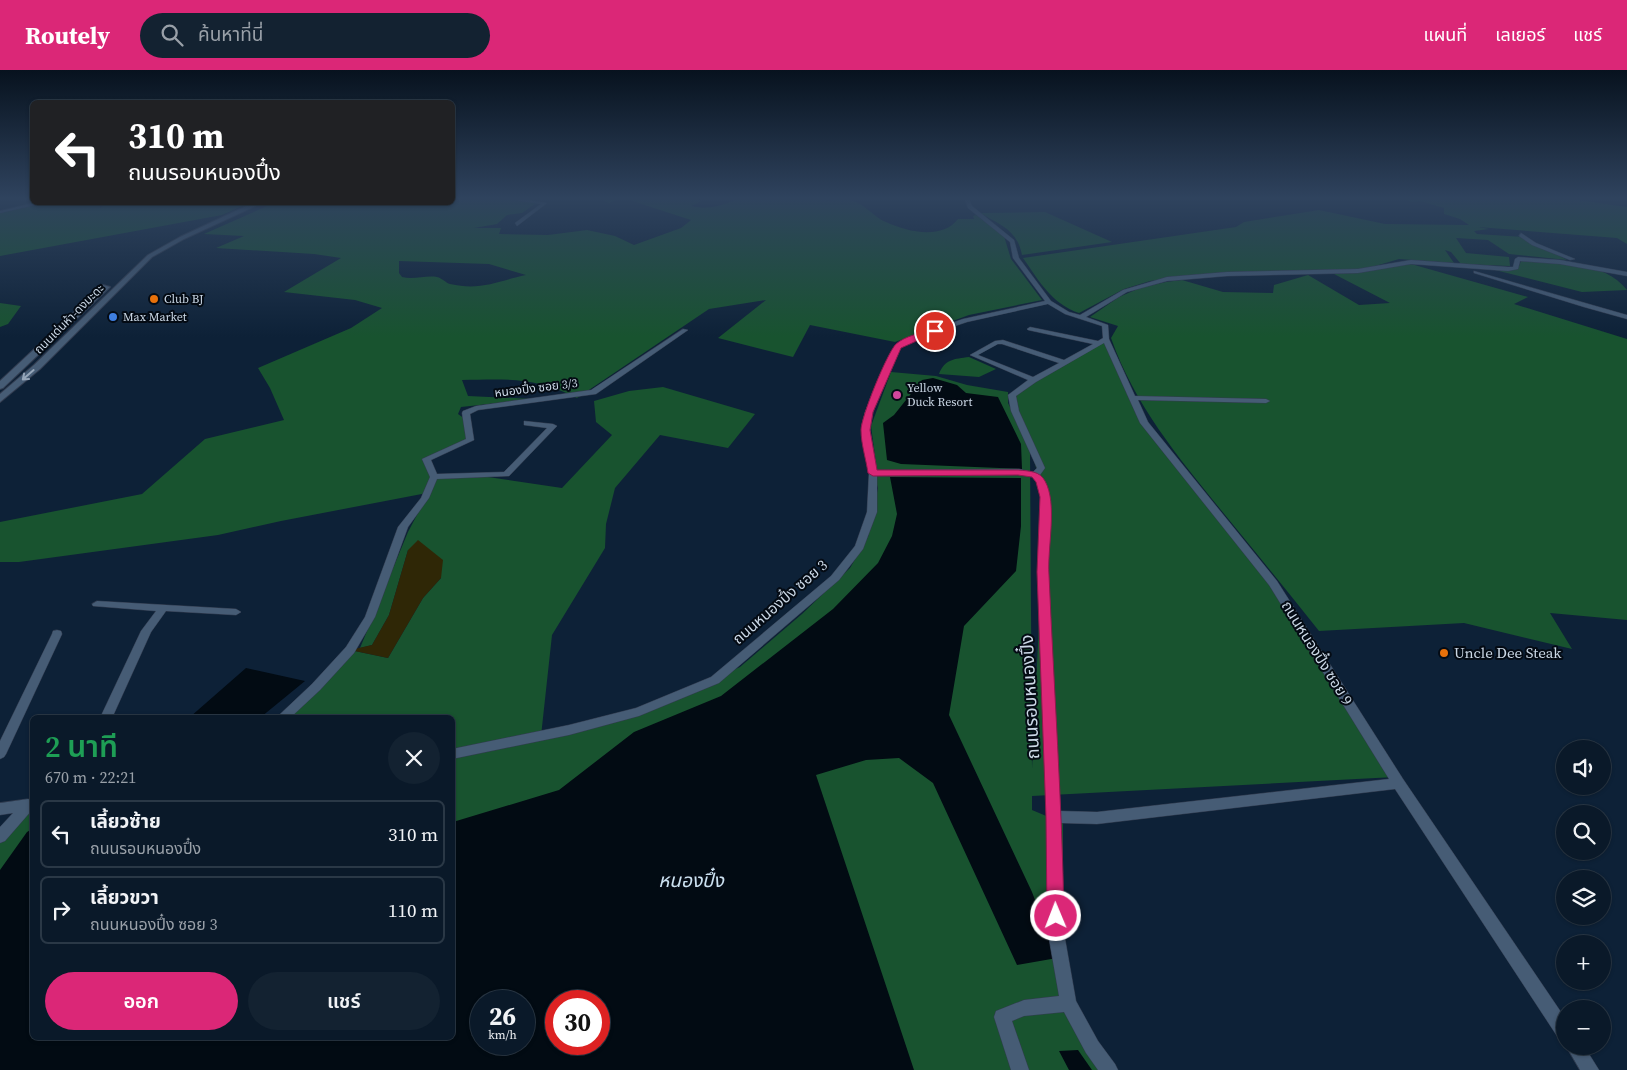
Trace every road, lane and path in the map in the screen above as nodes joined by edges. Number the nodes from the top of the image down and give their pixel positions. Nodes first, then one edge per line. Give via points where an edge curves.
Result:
1 (162, 244) edge
2 (172, 244) edge
3 (1013, 244) edge
4 (1534, 244) edge
5 (1582, 264) junction
6 (1456, 265) junction
7 (1627, 274) edge
8 (1049, 302) junction
9 (1082, 317) junction
10 (1627, 317) edge
11 (1030, 329) dead end
12 (685, 330) dead end
13 (1103, 341) junction
14 (1064, 362) junction
15 (1033, 380) junction
16 (0, 386) edge
17 (1133, 398) junction
18 (0, 400) edge
19 (1266, 401) dead end
20 (527, 424) dead end
21 (873, 473) junction
22 (1035, 475) junction
23 (434, 477) junction
24 (97, 604) dead end
25 (164, 607) junction
26 (236, 612) dead end
27 (57, 634) dead end
28 (107, 715) edge
29 (285, 715) edge
30 (455, 753) edge
31 (0, 754) edge
32 (1398, 784) junction
33 (30, 805) edge
34 (0, 808) edge
35 (1054, 817) junction
36 (0, 838) edge
37 (1068, 1003) junction
38 (1556, 1020) edge
39 (1580, 1055) edge
40 (1020, 1070) edge
41 (1109, 1070) edge
42 (1590, 1070) edge

1 - 16 main road, ถนนเด่นห้า-ดงมะดะ via 139,256
2 -> 18 main road, ถนนเด่นห้า-ดงมะดะ via 150,256
3 - 8 street via 1016,258
4 - 5 street
5 - 6 street via 1518,259 1516,268 1508,270
5 - 7 street
6 - 9 street via 1414,262 1358,271 1167,279 1125,291
6 - 10 street
8 - 9 street, ถนนหนองปึ๋ง ซอย 9 via 1067,313
8 - 21 street, ถนนหนองปึ๋ง ซอย 3 via 964,320 898,346 869,412 866,430
9 - 13 street, ถนนหนองปึ๋ง ซอย 9 via 1105,326
11 - 13 street
12 - 23 street, หนองปึ๋ง ซอย 3/3 via 593,392 467,411 465,419 470,439 426,459
13 - 14 street
13 - 17 street, ถนนหนองปึ๋ง ซอย 9
14 - 15 street
14 - 15 street via 1003,342 973,355
15 - 22 street via 1012,395 1015,410 1041,468
17 - 19 street
17 - 32 street, ถนนหนองปึ๋ง ซอย 9 via 1144,423 1273,582
20 - 23 street via 553,426 506,474
21 - 22 street via 1018,472
21 - 30 street, ถนนหนองปึ๋ง ซอย 3 via 872,512 860,547 835,578 715,680 639,712
22 - 35 street, ถนนรอบหนองปึ๋ง via 1046,497 1043,572
23 - 29 street via 425,498 403,527 370,616 350,650
24 - 25 street
25 - 26 street
25 - 28 street via 146,631
27 - 31 street
32 - 35 street via 1097,818
32 - 38 street, ถนนหนองปึ๋ง ซอย 9
33 - 34 street
33 - 36 street
35 - 37 street, ถนนรอบหนองปึ๋ง via 1056,933
37 - 40 street via 1024,1008 1002,1017
37 - 41 street, ถนนรอบหนองปึ๋ง via 1092,1048
39 - 42 street

